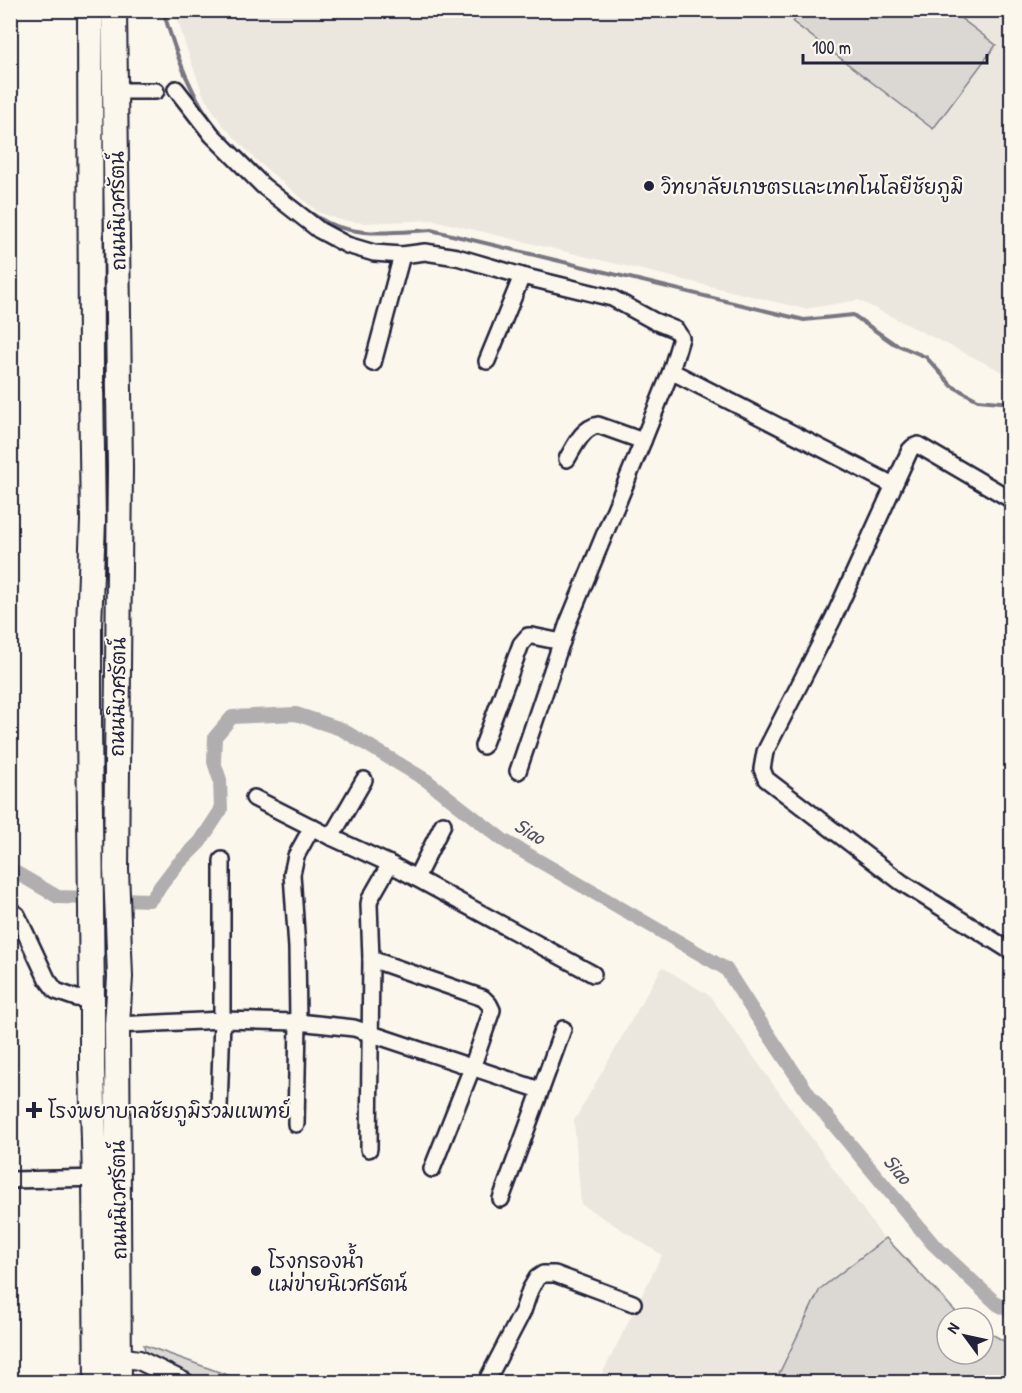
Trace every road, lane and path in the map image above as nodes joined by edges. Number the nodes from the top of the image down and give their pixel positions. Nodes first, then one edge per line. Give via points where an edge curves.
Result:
1 (90, 10) edge
2 (114, 10) edge
3 (176, 89) dead end
4 (116, 91) junction
5 (156, 91) dead end
6 (402, 255) junction
7 (522, 276) junction
8 (487, 361) dead end
9 (373, 363) dead end
10 (671, 371) junction
11 (643, 441) junction
12 (567, 459) dead end
13 (893, 485) junction
14 (1011, 500) edge
15 (562, 642) junction
16 (483, 746) dead end
17 (518, 771) dead end
18 (364, 780) dead end
19 (254, 798) dead end
20 (443, 824) dead end
21 (312, 827) junction
22 (331, 837) junction
23 (222, 860) dead end
24 (390, 864) junction
25 (416, 878) junction
26 (10, 910) edge
27 (1011, 952) edge
28 (371, 959) junction
29 (593, 974) dead end
30 (92, 1000) junction
31 (222, 1020) junction
32 (298, 1022) junction
33 (117, 1025) junction
34 (563, 1029) dead end
35 (370, 1033) junction
36 (472, 1068) junction
37 (540, 1090) junction
38 (219, 1108) dead end
39 (296, 1124) dead end
40 (369, 1149) dead end
41 (432, 1169) dead end
42 (106, 1177) junction
43 (10, 1180) edge
44 (501, 1199) dead end
45 (633, 1303) dead end
46 (108, 1357) junction
47 (97, 1383) edge
48 (119, 1383) edge
49 (184, 1383) edge
50 (486, 1383) edge

1 - 30 main road, ถนนนิเวศรัตน์
2 - 4 main road, ถนนนิเวศรัตน์
3 - 6 street via 244,168 319,230 347,245
4 - 5 street
4 - 33 main road, ถนนนิเวศรัตน์ via 120,468
6 - 7 street via 425,252 457,256
6 - 9 street
7 - 8 street
7 - 10 street via 612,298 676,330 681,338
10 - 11 street
10 - 13 street
11 - 12 street via 592,426
11 - 15 street
13 - 14 street via 910,450 918,445
13 - 27 street via 833,619 765,752 762,769 766,779 901,882
15 - 16 street via 528,636 521,644
15 - 17 street
18 - 22 street
19 - 21 street
20 - 25 street
21 - 22 street
21 - 32 street via 296,856 292,874
22 - 24 street
23 - 31 street
24 - 25 street
24 - 28 street via 370,899
25 - 29 street
26 - 30 street via 17,915 56,991
28 - 35 street
28 - 36 street via 483,998 489,1004 492,1010
30 - 42 main road, ถนนนิเวศรัตน์ via 92,1069
31 - 32 street
31 - 33 street
31 - 38 street
32 - 35 street
32 - 39 street
33 - 42 main road, ถนนนิเวศรัตน์
34 - 37 street
35 - 36 street
35 - 40 street
36 - 37 street
36 - 41 street
37 - 44 street
42 - 43 street
42 - 46 main road, ถนนนิเวศรัตน์
45 - 50 street via 555,1274 543,1274 530,1290
46 - 47 main road, ถนนนิเวศรัตน์
46 - 48 main road, ถนนนิเวศรัตน์
46 - 49 street via 139,1360

